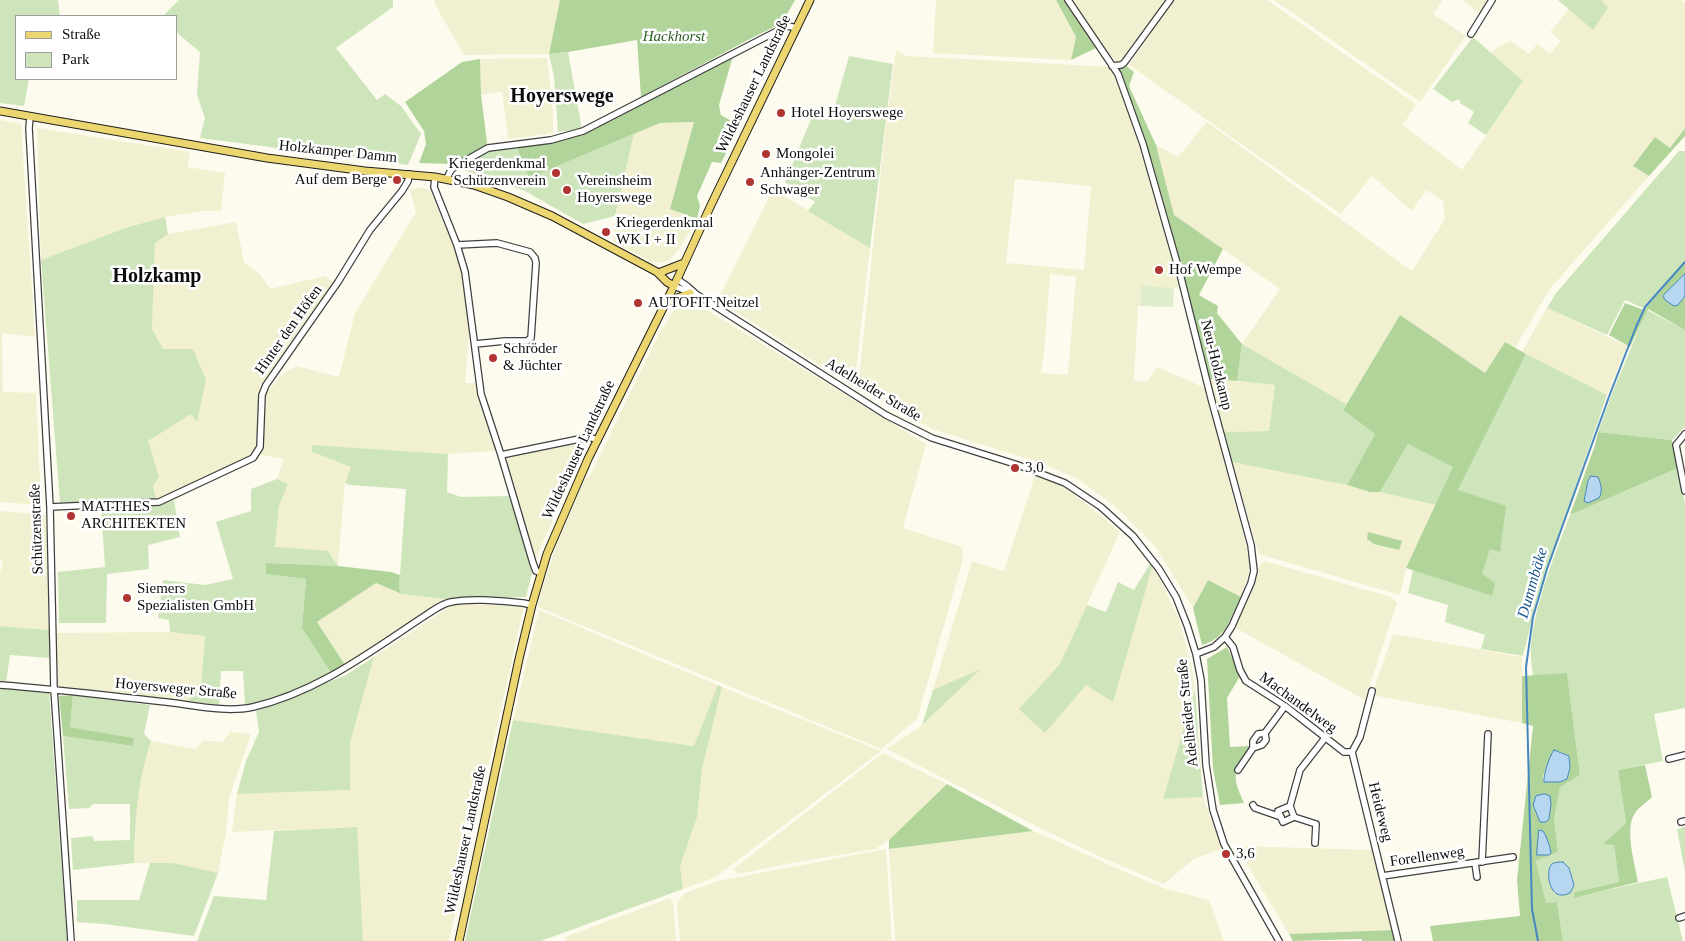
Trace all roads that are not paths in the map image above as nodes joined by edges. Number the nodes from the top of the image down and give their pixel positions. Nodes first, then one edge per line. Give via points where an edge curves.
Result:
1 (810, 0) edge
2 (1068, 0) edge
3 (1170, 0) edge
4 (1492, 0) edge
5 (797, 28) junction
6 (1470, 34) dead end
7 (1112, 66) junction
8 (0, 112) edge
9 (30, 117) junction
10 (409, 174) junction
11 (435, 177) junction
12 (447, 178) junction
13 (457, 245) junction
14 (684, 263) junction
15 (659, 272) junction
16 (675, 282) junction
17 (693, 294) junction
18 (665, 304) junction
19 (474, 344) junction
20 (1685, 434) edge
21 (598, 440) junction
22 (501, 455) junction
23 (1685, 492) edge
24 (50, 507) junction
25 (541, 573) junction
26 (532, 605) junction
27 (1225, 637) junction
28 (1196, 654) junction
29 (0, 685) edge
30 (54, 689) junction
31 (1372, 691) dead end
32 (1285, 706) junction
33 (1488, 734) dead end
34 (1325, 738) junction
35 (1352, 752) junction
36 (1685, 755) edge
37 (1669, 759) dead end
38 (1238, 770) dead end
39 (1253, 805) dead end
40 (1290, 806) junction
41 (1281, 817) junction
42 (1294, 817) junction
43 (1315, 843) dead end
44 (1514, 857) dead end
45 (1482, 862) junction
46 (1475, 863) junction
47 (1382, 876) junction
48 (1476, 877) dead end
49 (71, 941) edge
50 (459, 941) edge
51 (1279, 941) edge
52 (1398, 941) edge

1 - 5 main road, Wildeshauser Landstraße
2 - 7 street, Neu-Holzkamp
3 - 7 street via 1124,63
4 - 6 street
5 - 12 street via 783,28 583,131 551,140 488,148 456,166
5 - 14 main road, Wildeshauser Landstraße
7 - 27 street, Neu-Holzkamp via 1127,96 1143,144 1251,545 1254,570 1251,583
8 - 9 main road, Holzkamper Damm
9 - 10 main road, Holzkamper Damm via 268,158
9 - 24 street, Schützenstraße
10 - 11 main road, Holzkamper Damm
10 - 24 street, Hinter den Höfen via 402,191 370,230 266,385 262,395 260,447 253,458 159,502
11 - 12 main road, Holzkamper Damm
11 - 13 street via 434,187
12 - 15 main road, Holzkamper Damm via 533,207
13 - 19 street via 465,272
13 - 19 street via 497,243 530,252 536,263 531,338 527,341
14 - 15 main road
14 - 16 main road, Wildeshauser Landstraße
15 - 16 main road, Holzkamper Damm via 667,282
16 - 17 street, Adelheider Straße
16 - 18 main road, Wildeshauser Landstraße
17 - 18 main road
17 - 28 street, Adelheider Straße via 886,415 932,438 1065,483 1101,507 1133,536 1159,569 1176,598
18 - 21 main road, Wildeshauser Landstraße
19 - 22 street via 481,394
20 - 23 street via 1676,445
21 - 22 street via 589,437
21 - 25 main road, Wildeshauser Landstraße
22 - 25 street via 532,563
24 - 30 street, Schützenstraße
25 - 26 main road, Wildeshauser Landstraße
26 - 30 street, Hoyersweger Straße via 449,603 314,685 251,707 214,708
26 - 50 main road, Wildeshauser Landstraße
27 - 28 street, Neu-Holzkamp via 1214,647
27 - 32 street, Machandelweg via 1233,647 1246,681
28 - 51 street, Adelheider Straße via 1213,810 1224,844
29 - 30 street, Hoyersweger Straße
30 - 49 street, Schützenstraße
31 - 35 street via 1360,737
32 - 34 street, Machandelweg
32 - 38 street via 1264,733 1252,740 1253,748
33 - 45 street
34 - 35 street, Machandelweg via 1344,752
34 - 40 street via 1300,770
35 - 47 street, Heideweg
36 - 37 street
39 - 41 street
40 - 41 street via 1278,811
40 - 42 street
41 - 42 street via 1283,822
42 - 43 street via 1316,824
44 - 45 street, Forellenweg
45 - 46 street, Forellenweg
46 - 47 street, Forellenweg
46 - 48 street, Forellenweg
47 - 52 street, Heideweg

